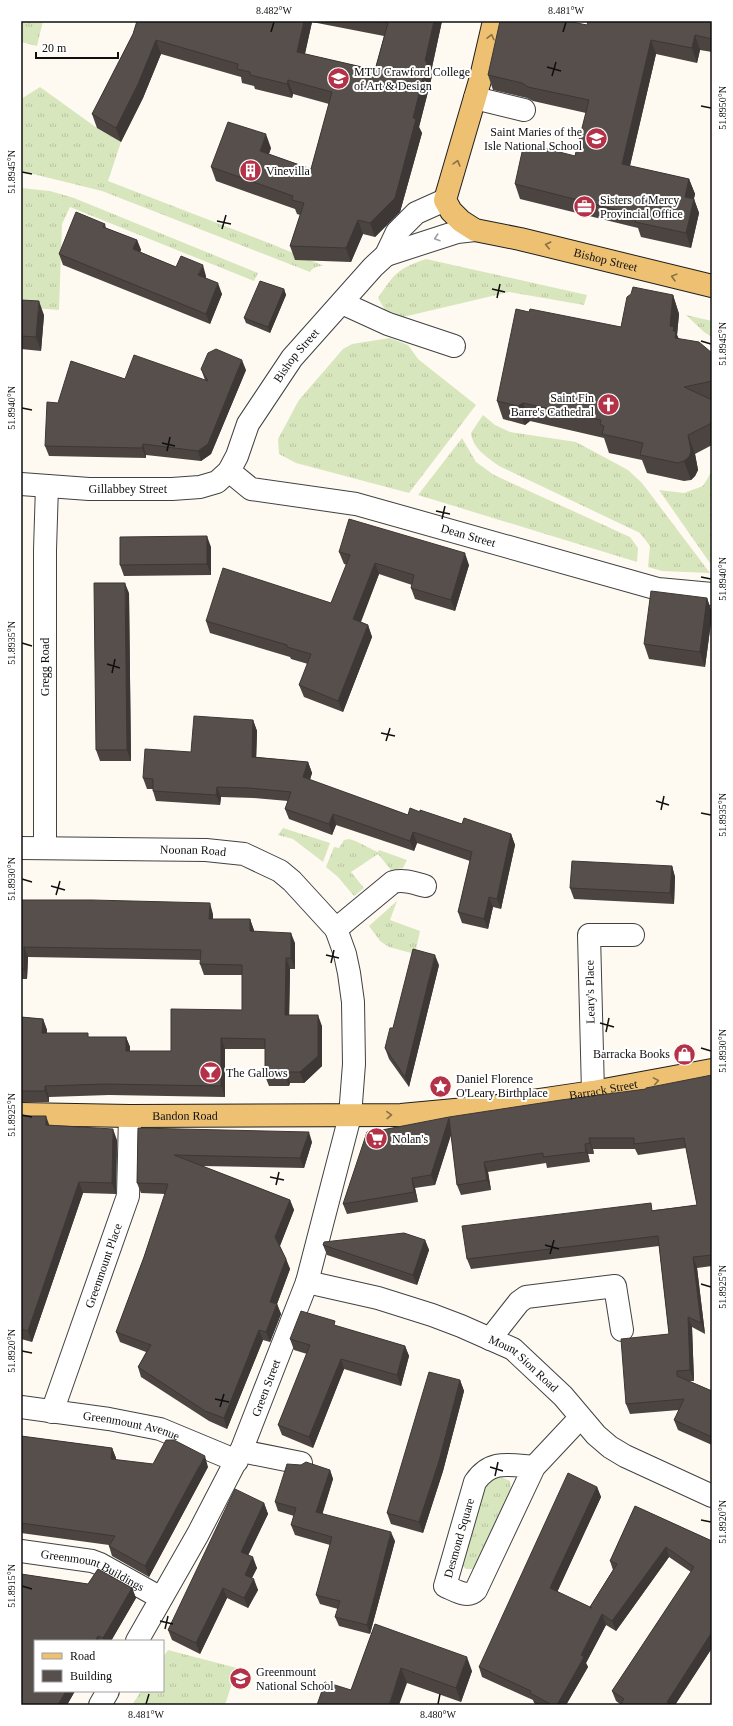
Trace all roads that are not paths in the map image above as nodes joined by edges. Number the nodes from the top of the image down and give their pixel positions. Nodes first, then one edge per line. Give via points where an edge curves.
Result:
1 (494, 21) edge
2 (475, 98) junction
3 (524, 110) dead end
4 (445, 200) junction
5 (475, 230) junction
6 (386, 255) junction
7 (712, 286) edge
8 (342, 303) junction
9 (454, 346) dead end
10 (229, 471) junction
11 (21, 484) edge
12 (47, 486) junction
13 (712, 594) edge
14 (21, 848) edge
15 (45, 848) junction
16 (425, 886) dead end
17 (336, 929) junction
18 (633, 935) dead end
19 (712, 1070) edge
20 (592, 1092) junction
21 (21, 1114) edge
22 (130, 1116) junction
23 (350, 1116) junction
24 (307, 1282) junction
25 (622, 1330) dead end
26 (490, 1339) junction
27 (21, 1407) edge
28 (52, 1412) junction
29 (580, 1418) junction
30 (239, 1456) junction
31 (302, 1463) edge
32 (534, 1467) junction
33 (712, 1496) edge
34 (21, 1552) edge
35 (161, 1598) junction
36 (138, 1640) edge
37 (107, 1692) edge
38 (100, 1705) edge

2 -> 1 main road
2 - 3 street
4 -> 2 main road
4 - 5 main road, Bishop Street via 461,221
4 - 6 street, Bishop Street via 416,213 397,232
5 -> 6 street, Bishop Street via 457,232
7 -> 5 main road, Bishop Street via 528,240
6 - 8 street, Bishop Street
8 - 9 street via 388,324
8 - 10 street, Bishop Street via 287,364 248,424
10 - 12 street, Gillabbey Street via 217,482 200,487 96,489
10 - 13 street, Dean Street via 251,489 356,504 658,589
11 - 12 street, Gillabbey Street
12 - 15 street, Gregg Road
14 - 15 street, Noonan Road
15 - 17 street, Noonan Road via 206,850 244,854 280,871
16 - 17 street via 407,881 393,882
17 - 23 street, Noonan Road via 345,954 353,1002 354,1064
18 - 20 street, Leary's Place via 589,935
20 -> 19 main road, Barrack Street
23 -> 20 main road, Barrack Street via 498,1106
21 - 22 main road, Bandon Road
22 - 23 main road, Bandon Road
22 - 28 street, Greenmount Place via 128,1196
23 - 24 street, Green Street
24 - 26 street, Mount Sion Road via 378,1298 432,1315
24 - 30 street, Green Street
25 - 26 street via 615,1286 526,1297 519,1302
26 - 29 street, Mount Sion Road via 513,1349 563,1396
27 - 28 street, Greenmount Avenue
28 - 30 street, Greenmount Avenue via 160,1429
29 - 32 street, Desmond Square
29 - 33 street, Mount Sion Road via 610,1447 625,1456
30 - 31 street, Greenmount Avenue
30 - 35 street, Green Street
32 - 32 street, Desmond Square via 491,1467 475,1482 445,1586 465,1594 472,1594 476,1590
34 - 35 street, Greenmount Buildings via 87,1560 100,1564
35 - 36 street, Green Street
37 - 38 street

